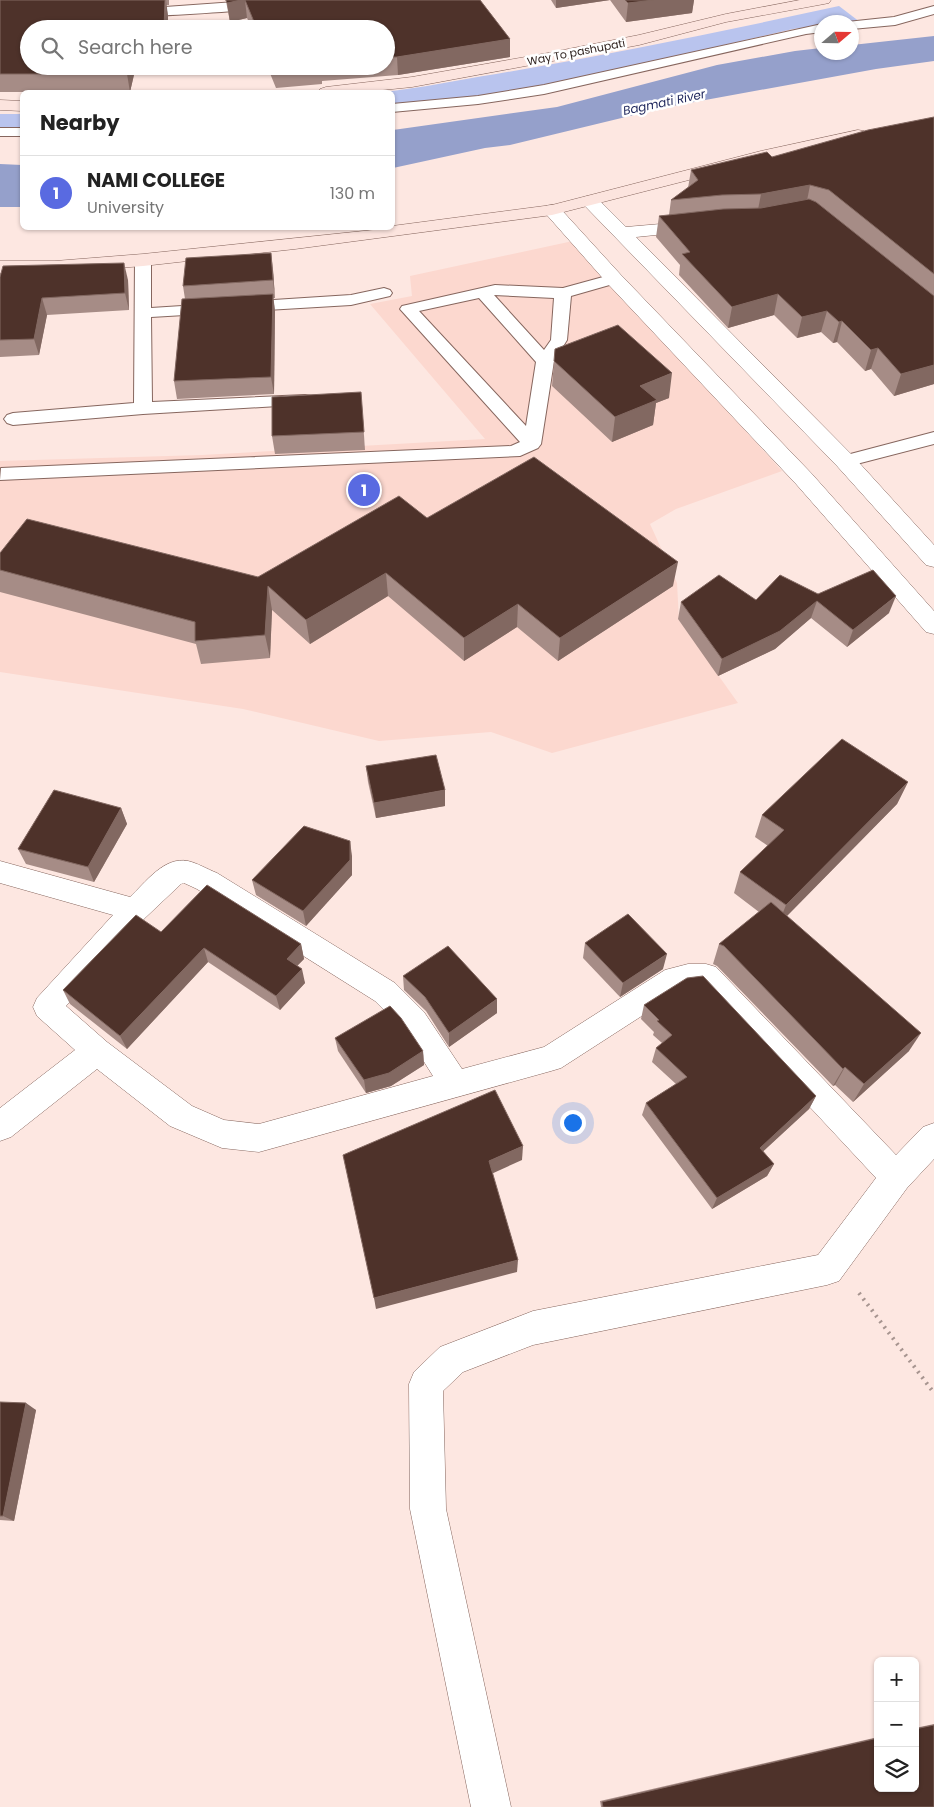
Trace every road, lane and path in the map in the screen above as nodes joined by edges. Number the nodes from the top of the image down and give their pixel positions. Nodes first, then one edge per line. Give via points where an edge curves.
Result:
1 (292, 0) edge
2 (824, 0) edge
3 (934, 10) edge
4 (124, 13) edge
5 (859, 25) edge
6 (814, 29) edge
7 (343, 90) edge
8 (0, 105) edge
9 (20, 106) edge
10 (395, 108) edge
11 (878, 130) edge
12 (0, 132) edge
13 (20, 132) edge
14 (590, 201) junction
15 (552, 210) junction
16 (709, 224) edge
17 (620, 234) junction
18 (143, 260) junction
19 (0, 267) edge
20 (614, 279) junction
21 (384, 292) dead end
22 (483, 293) junction
23 (564, 293) junction
24 (143, 313) junction
25 (544, 361) junction
26 (324, 399) edge
27 (143, 408) junction
28 (13, 418) dead end
29 (934, 438) edge
30 (532, 444) junction
31 (845, 461) junction
32 (1, 474) dead end
33 (934, 558) edge
34 (934, 626) edge
35 (0, 872) edge
36 (135, 910) junction
37 (96, 1051) junction
38 (455, 1084) junction
39 (0, 1127) edge
40 (934, 1137) edge
41 (896, 1177) junction
42 (827, 1269) junction
43 (934, 1393) edge
44 (491, 1807) edge

1 - 4 lane via 248,6
2 - 7 main road, Way To pashupati via 726,18 639,40 538,60 412,82
3 - 5 lane via 895,22
6 - 10 lane via 506,96
8 - 9 main road
11 - 14 main road via 761,156
12 - 13 lane
14 - 15 main road
14 - 17 street
15 - 18 main road
15 - 20 street
16 - 17 street
17 - 31 street
18 - 19 main road via 56,267
18 - 24 lane
20 - 23 lane
20 - 34 street via 804,479
21 - 24 lane via 351,300
22 - 23 lane via 495,290
22 - 25 lane
22 - 30 lane via 408,309
23 - 25 lane via 559,340
24 - 27 lane
25 - 30 lane
26 - 27 lane
27 - 28 lane
29 - 31 lane
30 - 32 lane via 514,452
31 - 33 street
35 - 36 street
36 - 37 street via 47,1007
36 - 38 street via 174,873 186,872 207,881 385,992 414,1021
37 - 38 street via 181,1116 222,1134 259,1138
37 - 39 street
38 - 41 street via 550,1058 675,980 706,976
40 - 41 street
41 - 42 street
42 - 43 path via 858,1291
42 - 44 street via 533,1328 452,1359 426,1384 428,1509

